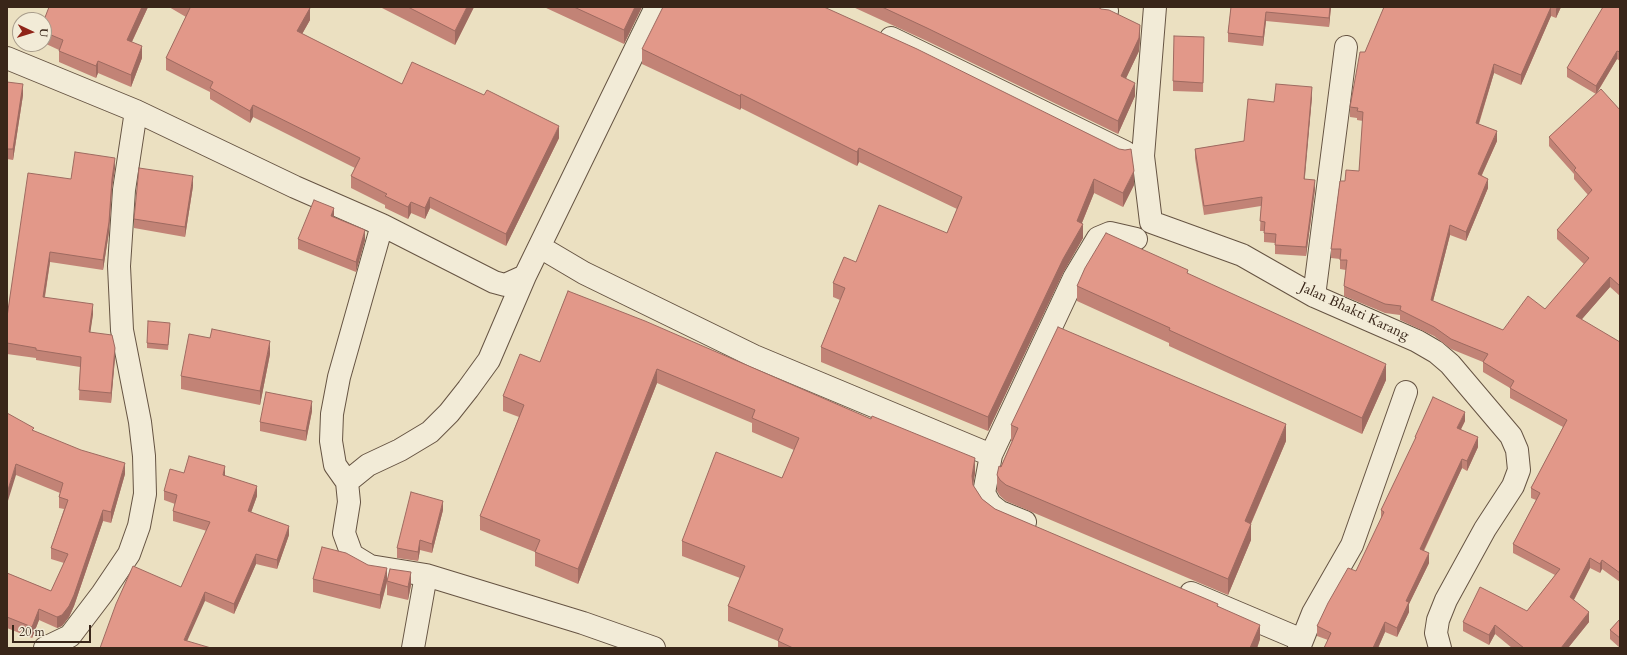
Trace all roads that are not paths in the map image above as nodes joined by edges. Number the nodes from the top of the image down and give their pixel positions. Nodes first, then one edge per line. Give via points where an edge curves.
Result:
1 (656, 7) edge
2 (1155, 7) edge
3 (873, 30) edge
4 (1346, 47) dead end
5 (7, 58) edge
6 (136, 111) junction
7 (1125, 152) edge
8 (382, 225) junction
9 (1136, 239) dead end
10 (540, 248) junction
11 (525, 276) junction
12 (1314, 296) junction
13 (1406, 392) dead end
14 (991, 455) junction
15 (346, 482) junction
16 (1044, 530) edge
17 (426, 575) junction
18 (1175, 586) edge
19 (1301, 644) edge
20 (45, 648) edge
21 (413, 648) edge
22 (654, 648) edge
23 (1440, 648) edge

1 - 10 street
2 - 12 street, Jalan Bhakti Karang via 1143,156 1151,222 1242,255
3 - 7 street
4 - 12 street
5 - 6 street
6 - 8 street via 295,187
6 - 20 street via 124,190 119,266 122,330 140,422 145,494 139,526 129,554 70,636
8 - 11 street via 494,282 505,285
8 - 15 street via 339,377 332,414 331,441 336,465
9 - 14 street via 1110,233 1098,238 1074,278
10 - 11 street
10 - 14 street via 584,273 754,356
11 - 15 street via 489,360 449,413 430,432 368,465
12 - 23 street, Jalan Bhakti Karang via 1417,341 1436,352 1485,404 1511,436 1518,450 1519,470 1513,486 1485,529 1446,600 1438,620 1436,633
13 - 19 street via 1352,545 1313,613
14 - 16 street via 984,493 990,504 1000,512
15 - 17 street via 349,502 344,533 352,555 370,566
17 - 21 street
17 - 22 street via 583,623
18 - 19 street

